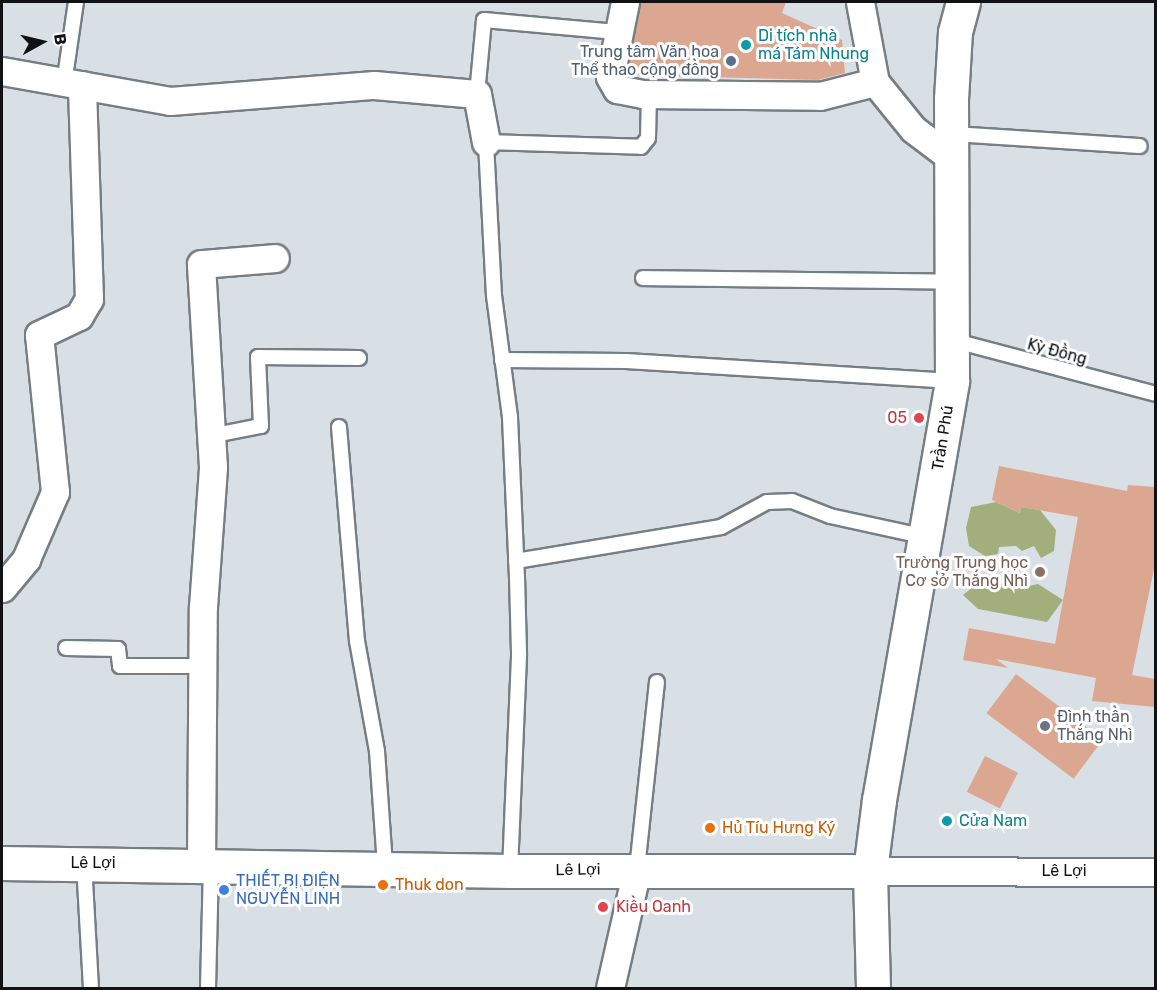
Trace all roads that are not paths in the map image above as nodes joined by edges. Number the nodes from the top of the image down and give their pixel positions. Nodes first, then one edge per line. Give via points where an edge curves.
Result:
1 (76, 2) edge
2 (625, 2) edge
3 (860, 2) edge
4 (963, 2) edge
5 (616, 32) junction
6 (2, 71) edge
7 (874, 82) junction
8 (73, 85) junction
9 (477, 94) junction
10 (649, 94) junction
11 (486, 142) junction
12 (1140, 146) dead end
13 (954, 147) junction
14 (275, 258) dead end
15 (643, 278) dead end
16 (952, 282) junction
17 (951, 340) junction
18 (359, 358) dead end
19 (502, 360) junction
20 (952, 381) junction
21 (1155, 394) edge
22 (339, 427) dead end
23 (210, 436) junction
24 (926, 537) junction
25 (516, 561) junction
26 (2, 588) edge
27 (66, 648) dead end
28 (203, 666) junction
29 (657, 682) dead end
30 (2, 863) edge
31 (84, 863) junction
32 (206, 864) junction
33 (385, 866) junction
34 (636, 868) junction
35 (510, 871) junction
36 (870, 871) junction
37 (1155, 872) edge
38 (92, 988) edge
39 (208, 988) edge
40 (610, 988) edge
41 (873, 988) edge

1 - 8 lane
2 - 5 street
3 - 7 street
4 - 13 main road, Trần Phú via 956,32
5 - 9 lane via 484,20
5 - 10 street via 612,84 631,93
6 - 8 street
7 - 10 street via 820,96
7 - 13 street via 913,129
8 - 9 street via 170,101 374,86
8 - 26 street via 89,299 79,316 39,335 55,492 27,559
9 - 11 street
10 - 11 lane via 648,138 640,147
11 - 19 lane
12 - 13 lane
13 - 16 main road, Trần Phú
14 - 23 street via 201,264
15 - 16 lane
16 - 17 main road, Trần Phú
17 - 20 main road, Trần Phú
17 - 21 lane, Kỳ Đồng
18 - 23 lane via 258,357 261,426
19 - 20 lane via 626,361
19 - 25 lane
20 - 24 main road, Trần Phú
22 - 33 lane via 357,641 377,751
23 - 28 street
24 - 25 lane via 830,516 792,501 767,502 721,527
24 - 36 main road, Trần Phú
25 - 35 lane via 519,653
27 - 28 lane via 118,649 120,666
28 - 32 street
29 - 34 lane
30 - 31 main road, Lê Lợi
31 - 32 main road, Lê Lợi
31 - 38 lane
32 - 33 main road, Lê Lợi
32 - 39 lane
33 - 35 main road, Lê Lợi
34 - 35 main road, Lê Lợi
34 - 36 main road, Lê Lợi
34 - 40 street
36 - 37 street, Lê Lợi
36 - 41 main road, Trần Phú

